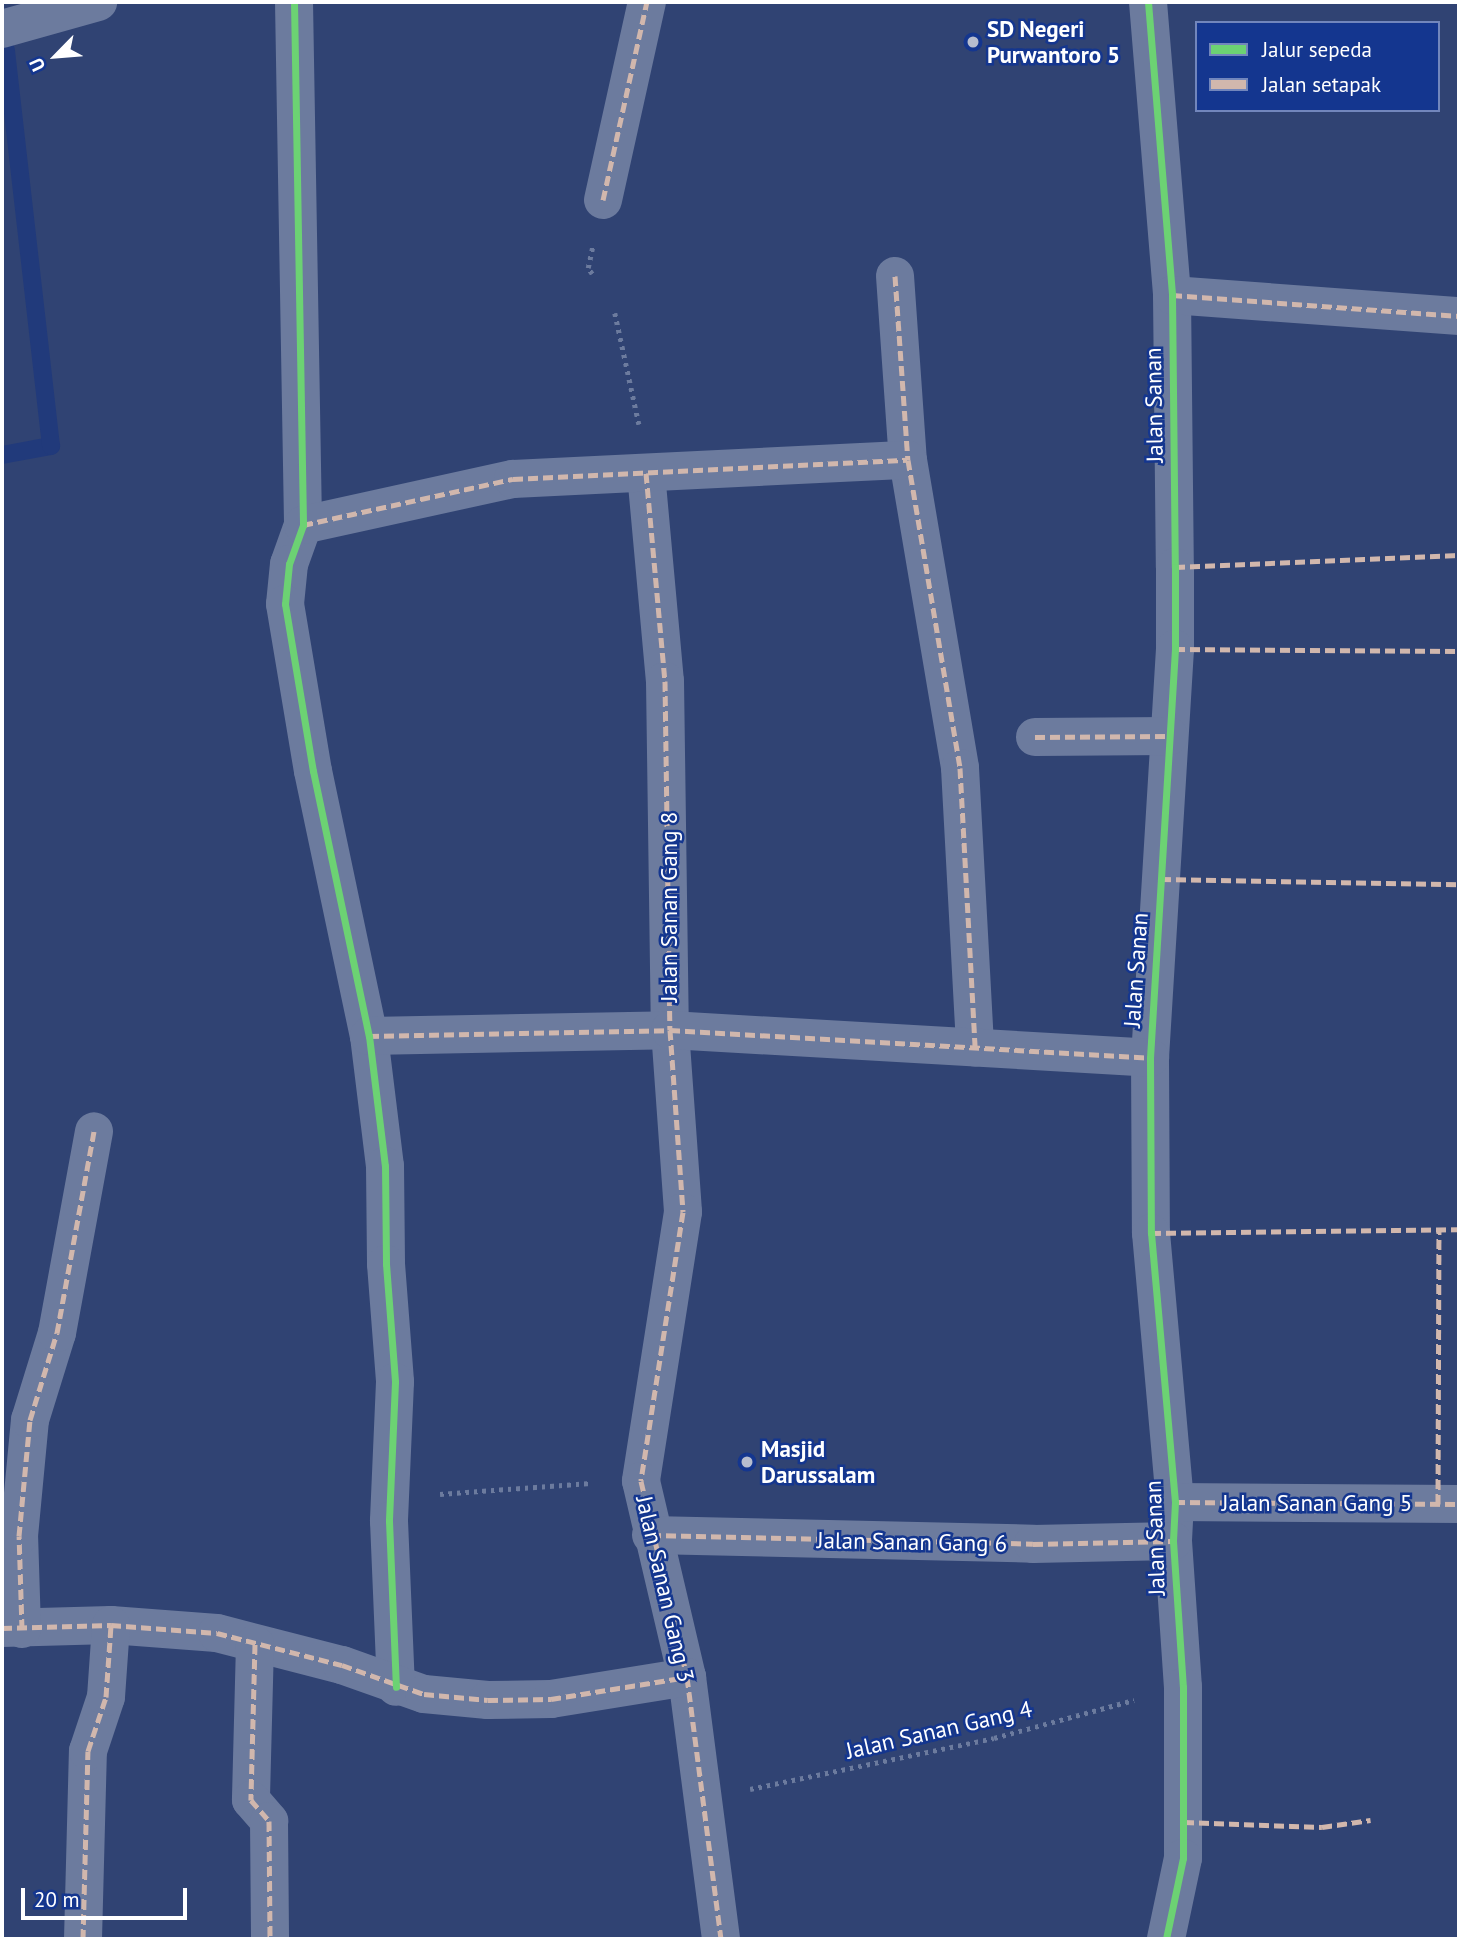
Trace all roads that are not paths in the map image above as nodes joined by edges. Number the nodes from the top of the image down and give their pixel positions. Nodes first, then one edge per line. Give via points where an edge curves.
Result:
1 (98, 2) edge
2 (294, 2) edge
3 (647, 2) edge
4 (1148, 2) edge
5 (2, 29) edge
6 (604, 200) dead end
7 (895, 275) dead end
8 (1172, 295) junction
9 (1459, 316) edge
10 (908, 460) junction
11 (646, 473) junction
12 (303, 526) junction
13 (1169, 736) junction
14 (1035, 737) dead end
15 (670, 1030) junction
16 (369, 1036) junction
17 (975, 1048) junction
18 (1150, 1058) junction
19 (94, 1131) dead end
20 (1175, 1502) junction
21 (1459, 1504) edge
22 (651, 1535) junction
23 (1173, 1541) junction
24 (111, 1625) junction
25 (12, 1628) edge
26 (255, 1644) junction
27 (687, 1677) junction
28 (396, 1687) junction
29 (83, 1939) edge
30 (270, 1939) edge
31 (721, 1939) edge
32 (1166, 1939) edge

1 - 5 street
2 - 12 street
3 - 6 street
4 - 8 street, Jalan Sanan
7 - 10 street
8 - 9 street
8 - 13 street, Jalan Sanan via 1175,649
10 - 11 street
10 - 17 street via 960,768
11 - 12 street via 513,480
11 - 15 street, Jalan Sanan Gang 8 via 664,681
12 - 16 street via 289,564 285,604 313,771
13 - 14 street
13 - 18 street, Jalan Sanan
15 - 16 street
15 - 17 street, Jalan Sanan Gang 8
15 - 22 street, Jalan Sanan Gang 3 via 683,1212 641,1481
16 - 28 street via 385,1166 386,1264 395,1381 390,1499
17 - 18 street, Jalan Sanan Gang 8
18 - 20 street, Jalan Sanan via 1151,1233
19 - 25 street via 57,1333 30,1420
20 - 21 street, Jalan Sanan Gang 5
20 - 23 street, Jalan Sanan
22 - 23 street, Jalan Sanan Gang 6 via 1032,1544
22 - 27 street, Jalan Sanan Gang 3
23 - 32 street, Jalan Sanan via 1182,1687 1183,1858
24 - 25 street
24 - 26 street via 217,1633
24 - 29 street via 106,1697 88,1751
26 - 28 street via 342,1665
26 - 30 street via 251,1800 269,1821
27 - 28 street via 551,1699 488,1700
27 - 31 street, Jalan Sanan Gang 3

